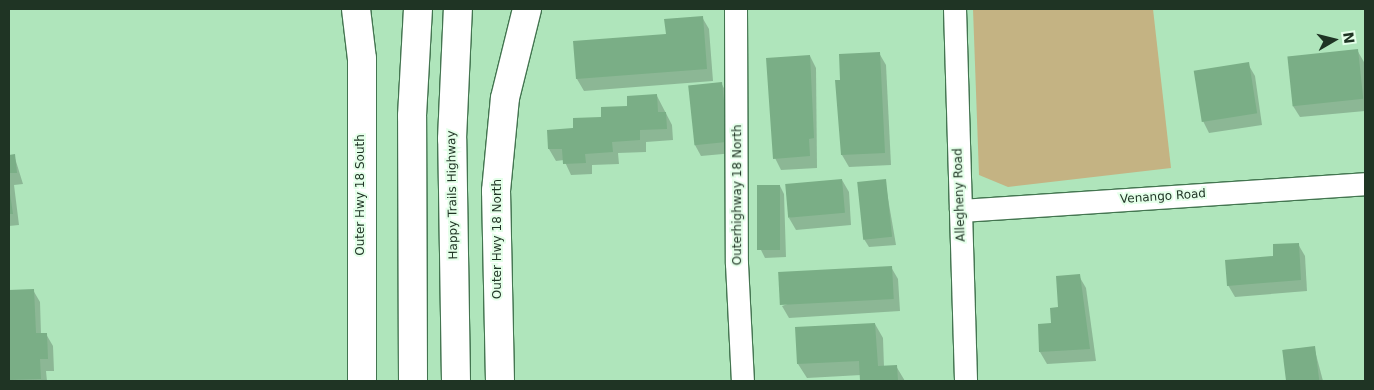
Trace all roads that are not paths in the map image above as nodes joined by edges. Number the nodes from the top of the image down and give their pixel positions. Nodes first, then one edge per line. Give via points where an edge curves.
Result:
1 (356, 9) edge
2 (418, 9) edge
3 (458, 9) edge
4 (527, 9) edge
5 (736, 9) edge
6 (955, 9) edge
7 (1365, 184) edge
8 (961, 211) junction
9 (362, 381) edge
10 (413, 381) edge
11 (456, 381) edge
12 (500, 381) edge
13 (744, 381) edge
14 (966, 381) edge

1 - 9 street, Outer Hwy 18 South via 362,59
2 - 10 street via 412,116
3 - 11 street, Happy Trails Highway via 452,139
4 - 12 street, Outer Hwy 18 North via 505,98 496,191
5 - 13 street, Outerhighway 18 North via 738,264
6 - 8 street, Allegheny Road
7 - 8 street, Venango Road
8 - 14 street, Allegheny Road

